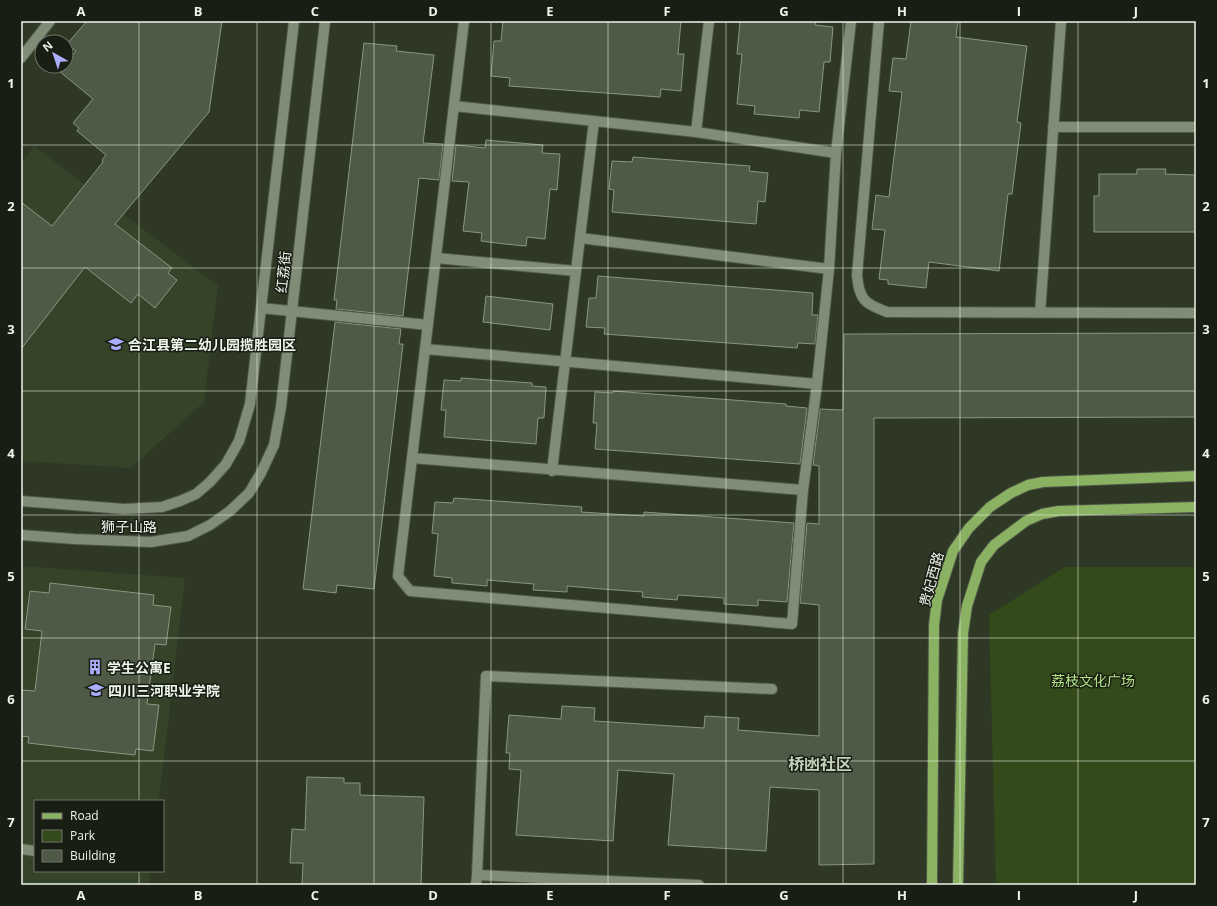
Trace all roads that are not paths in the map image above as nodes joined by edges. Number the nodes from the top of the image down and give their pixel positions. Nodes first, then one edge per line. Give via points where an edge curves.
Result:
1 (50, 21) edge
2 (294, 21) edge
3 (325, 21) edge
4 (464, 21) edge
5 (709, 21) edge
6 (851, 21) edge
7 (879, 21) edge
8 (1061, 21) edge
9 (21, 58) edge
10 (454, 106) junction
11 (594, 121) junction
12 (1053, 127) junction
13 (1196, 127) edge
14 (696, 132) junction
15 (836, 153) junction
16 (580, 238) junction
17 (436, 258) junction
18 (829, 269) junction
19 (576, 271) junction
20 (261, 308) junction
21 (293, 311) junction
22 (1040, 313) junction
23 (1196, 313) edge
24 (428, 325) junction
25 (425, 349) junction
26 (565, 361) junction
27 (817, 384) junction
28 (412, 458) junction
29 (552, 470) junction
30 (1196, 476) edge
31 (210, 482) joint
32 (803, 490) junction
33 (21, 501) edge
34 (1196, 507) edge
35 (230, 511) joint
36 (21, 535) edge
37 (772, 689) dead end
38 (21, 849) edge
39 (34, 851) edge
40 (476, 880) edge
41 (700, 885) edge
42 (932, 885) edge
43 (958, 885) edge

1 - 9 street
2 - 20 street, 红荔街
3 - 21 street, 红荔街
4 - 10 street
5 - 14 street
6 - 15 street
7 - 22 street via 857,276 858,288 863,298 872,307 887,312
8 - 12 street
10 - 11 street
10 - 17 street
11 - 14 street
11 - 16 street
12 - 13 street
12 - 22 street
14 - 15 street
15 - 18 street
16 - 18 street
16 - 19 street
17 - 19 street
17 - 24 street
18 - 27 street
19 - 26 street
20 - 21 street
20 - 31 street, 红荔街 via 250,404 238,441 226,464
21 - 24 street
21 - 35 street, 红荔街 via 282,407 274,445 249,493
22 - 23 street
24 - 25 street
25 - 26 street
25 - 28 street
26 - 27 street
26 - 29 street
27 - 32 street
28 - 29 street
28 - 32 street via 398,576 410,591 792,624
29 - 32 street
30 - 42 main road, 贵妃西路 via 1043,482 1028,486 1011,493 990,507 969,528 953,551 937,600 934,625
31 - 33 street, 狮子山路 via 196,494 162,507 124,509
34 - 43 main road via 1059,511 1042,514 1026,521 994,545 981,562 967,606 963,633
35 - 36 street, 狮子山路 via 188,536 151,542 75,540
37 - 40 street via 486,676
38 - 39 street
40 - 41 street

